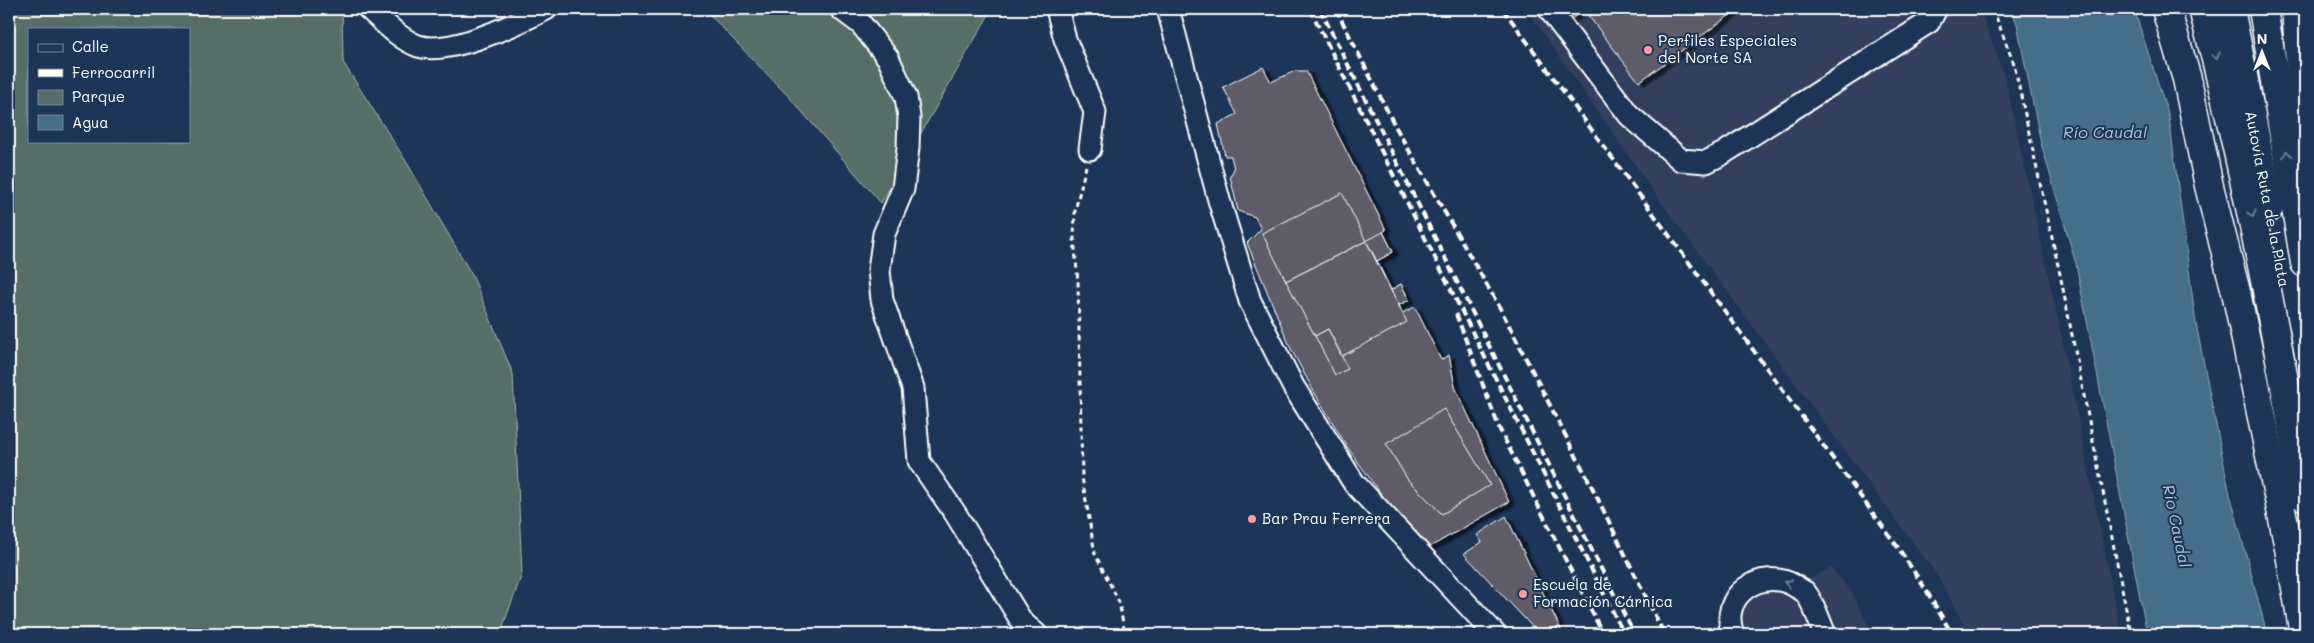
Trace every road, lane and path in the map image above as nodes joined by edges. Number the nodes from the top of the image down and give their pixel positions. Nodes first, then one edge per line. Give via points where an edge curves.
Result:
1 (369, 9) edge
2 (546, 9) edge
3 (842, 9) edge
4 (1057, 9) edge
5 (1168, 9) edge
6 (1548, 9) edge
7 (1936, 9) edge
8 (1993, 9) edge
9 (2166, 9) edge
10 (2184, 9) edge
11 (2203, 9) edge
12 (2230, 9) edge
13 (2263, 9) edge
14 (2296, 9) edge
15 (2305, 129) edge
16 (1090, 148) joint
17 (2305, 263) edge
18 (2305, 419) edge
19 (2305, 497) edge
20 (2289, 548) junction
21 (1036, 634) edge
22 (1125, 634) edge
23 (1495, 634) edge
24 (1733, 634) edge
25 (1825, 634) edge
26 (2131, 634) edge
27 (2304, 634) edge

1 - 2 street via 404,39 438,49 503,31
3 - 21 street via 861,24 888,58 906,97 908,140 903,189 884,234 880,270 882,300 912,388 919,461 955,512 1022,622
4 - 16 street via 1065,39 1095,112
5 - 23 street via 1219,200 1250,301 1293,386 1354,483
6 - 7 street via 1629,115 1682,160 1706,162 1929,22
8 - 26 path via 2014,64 2063,289
9 - 20 highway via 2187,79 2209,186 2236,292
10 - 20 highway via 2218,184 2248,299 2271,419
11 -> 19 highway via 2267,281
12 - 18 highway, Autovía Ruta de la Plata via 2282,275
17 -> 13 highway, Autovía Ruta de la Plata
14 - 15 highway
16 - 22 path via 1075,211 1074,238 1078,282 1082,477 1095,554 1119,602
20 - 27 highway
25 -> 24 street via 1804,592 1788,582 1772,578 1754,581 1740,593 1732,608 1730,625

